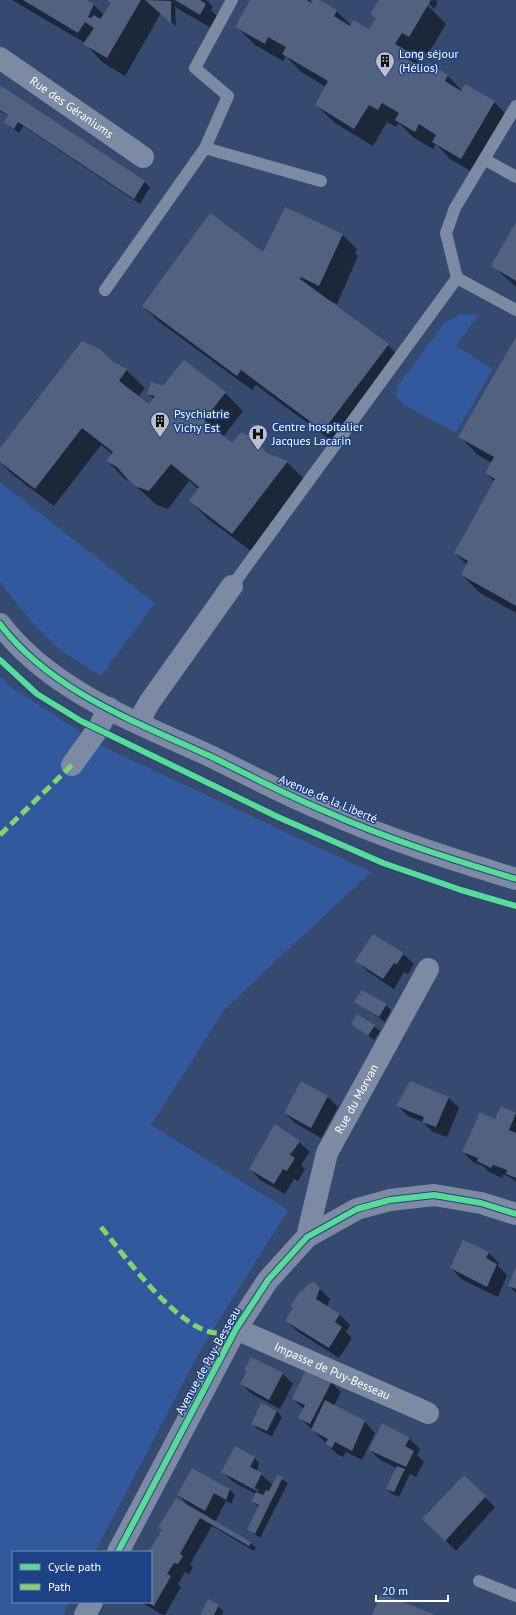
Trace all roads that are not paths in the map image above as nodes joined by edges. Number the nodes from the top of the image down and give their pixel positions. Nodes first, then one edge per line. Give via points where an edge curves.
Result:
1 (232, 0) edge
2 (0, 58) edge
3 (516, 106) edge
4 (205, 148) junction
5 (143, 157) dead end
6 (484, 159) junction
7 (516, 177) edge
8 (321, 181) dead end
9 (457, 278) junction
10 (105, 290) dead end
11 (516, 310) edge
12 (232, 586) joint
13 (0, 624) edge
14 (109, 708) junction
15 (138, 723) junction
16 (72, 765) dead end
17 (516, 879) edge
18 (428, 969) dead end
19 (516, 1214) edge
20 (307, 1237) junction
21 (236, 1329) junction
22 (428, 1414) dead end
23 (119, 1551) edge
24 (479, 1581) dead end
25 (516, 1596) edge
26 (91, 1603) edge
27 (85, 1615) edge

1 - 4 lane via 195,68 228,96
2 - 5 street, Rue des Géraniums
3 - 6 lane
4 - 8 lane
4 - 10 lane
6 - 7 lane
6 - 9 lane via 455,208 446,233
9 - 11 lane
9 - 12 lane
12 - 15 street via 149,703
13 - 14 street, Avenue de la Liberté via 40,666
14 - 15 street, Avenue de la Liberté
14 - 16 street via 98,729
15 - 17 street, Avenue de la Liberté via 326,812 418,848
18 - 20 street, Rue du Morvan via 327,1153
19 - 20 street, Avenue de Puy-Besseau via 481,1203 434,1195 390,1200 357,1209
20 - 21 street, Avenue de Puy-Besseau via 268,1280
21 - 22 street, Impasse de Puy-Besseau
21 - 23 street, Avenue de Puy-Besseau
24 - 25 lane
26 - 27 street

